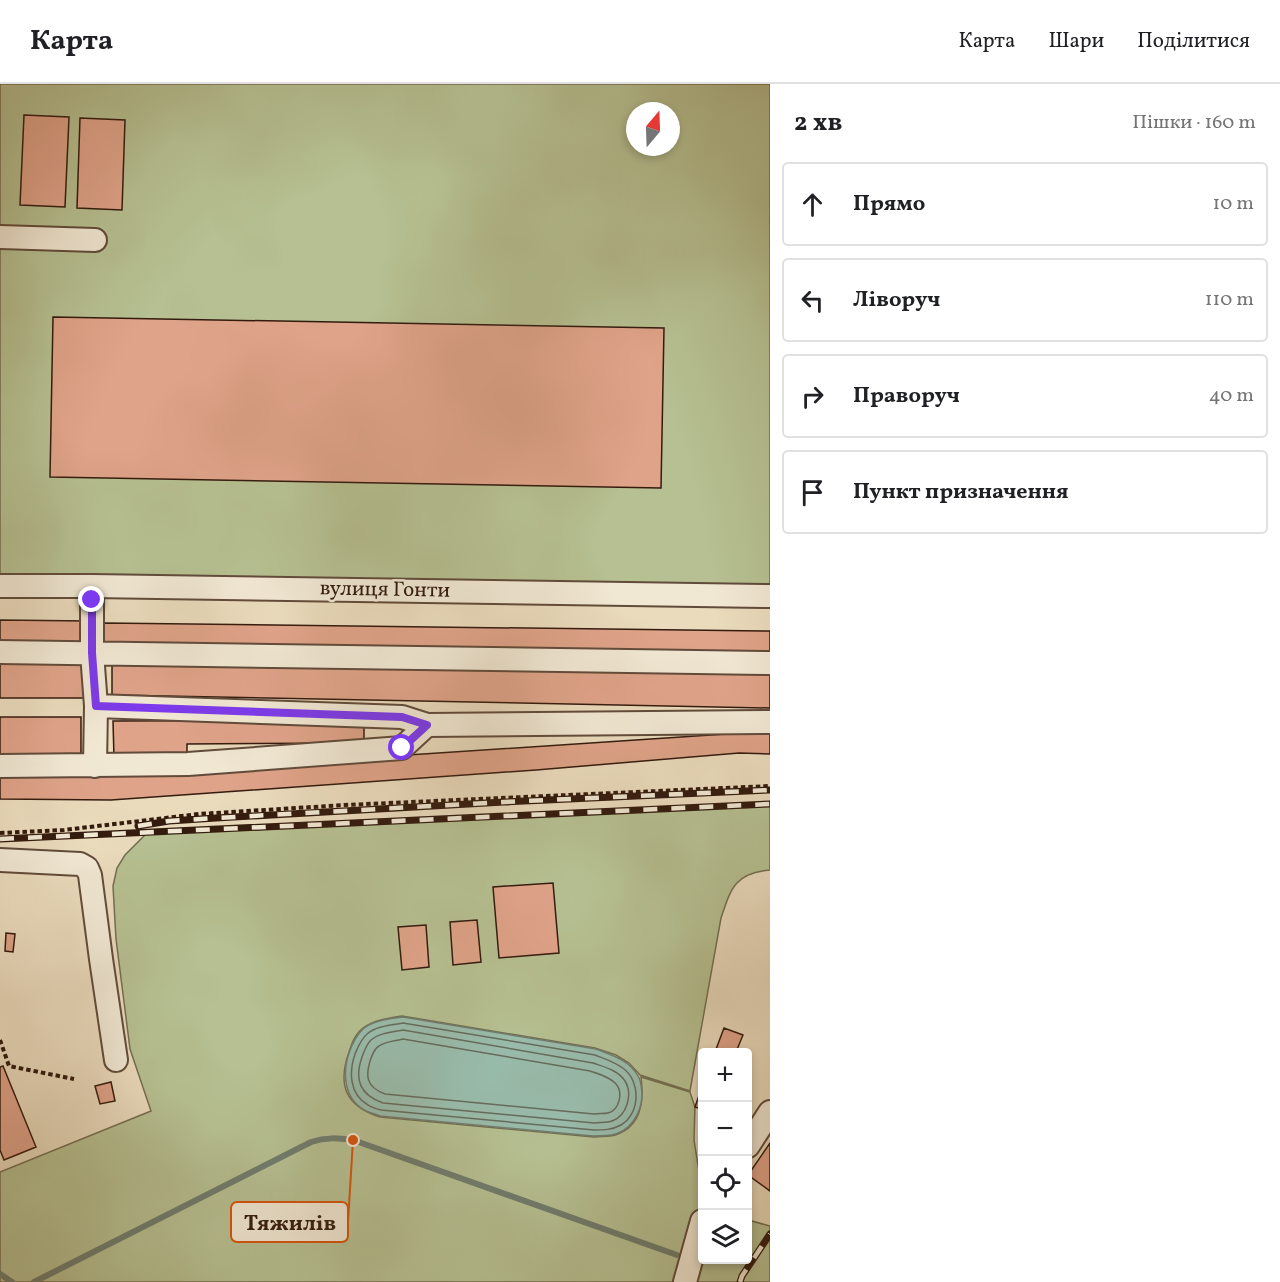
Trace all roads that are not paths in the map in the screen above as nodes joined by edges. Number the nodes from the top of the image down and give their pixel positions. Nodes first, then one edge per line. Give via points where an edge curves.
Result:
1 (0, 237) edge
2 (95, 240) dead end
3 (0, 586) edge
4 (92, 586) junction
5 (770, 596) edge
6 (0, 652) edge
7 (92, 653) junction
8 (770, 663) edge
9 (96, 706) junction
10 (770, 722) edge
11 (427, 725) junction
12 (0, 766) edge
13 (95, 766) junction
14 (0, 860) edge
15 (116, 1060) dead end
16 (770, 1112) edge
17 (752, 1139) edge
18 (698, 1235) edge
19 (685, 1282) edge

1 - 2 street
3 - 4 street, вулиця Гонти
4 - 5 street, вулиця Гонти
4 - 7 street
6 - 7 street
7 - 8 street
7 - 9 street
9 - 11 street via 402,717
9 - 13 street
10 - 11 street
11 - 13 street via 402,748 188,764
12 - 13 street
14 - 15 street via 80,864 87,868
16 - 17 street
18 - 19 street

